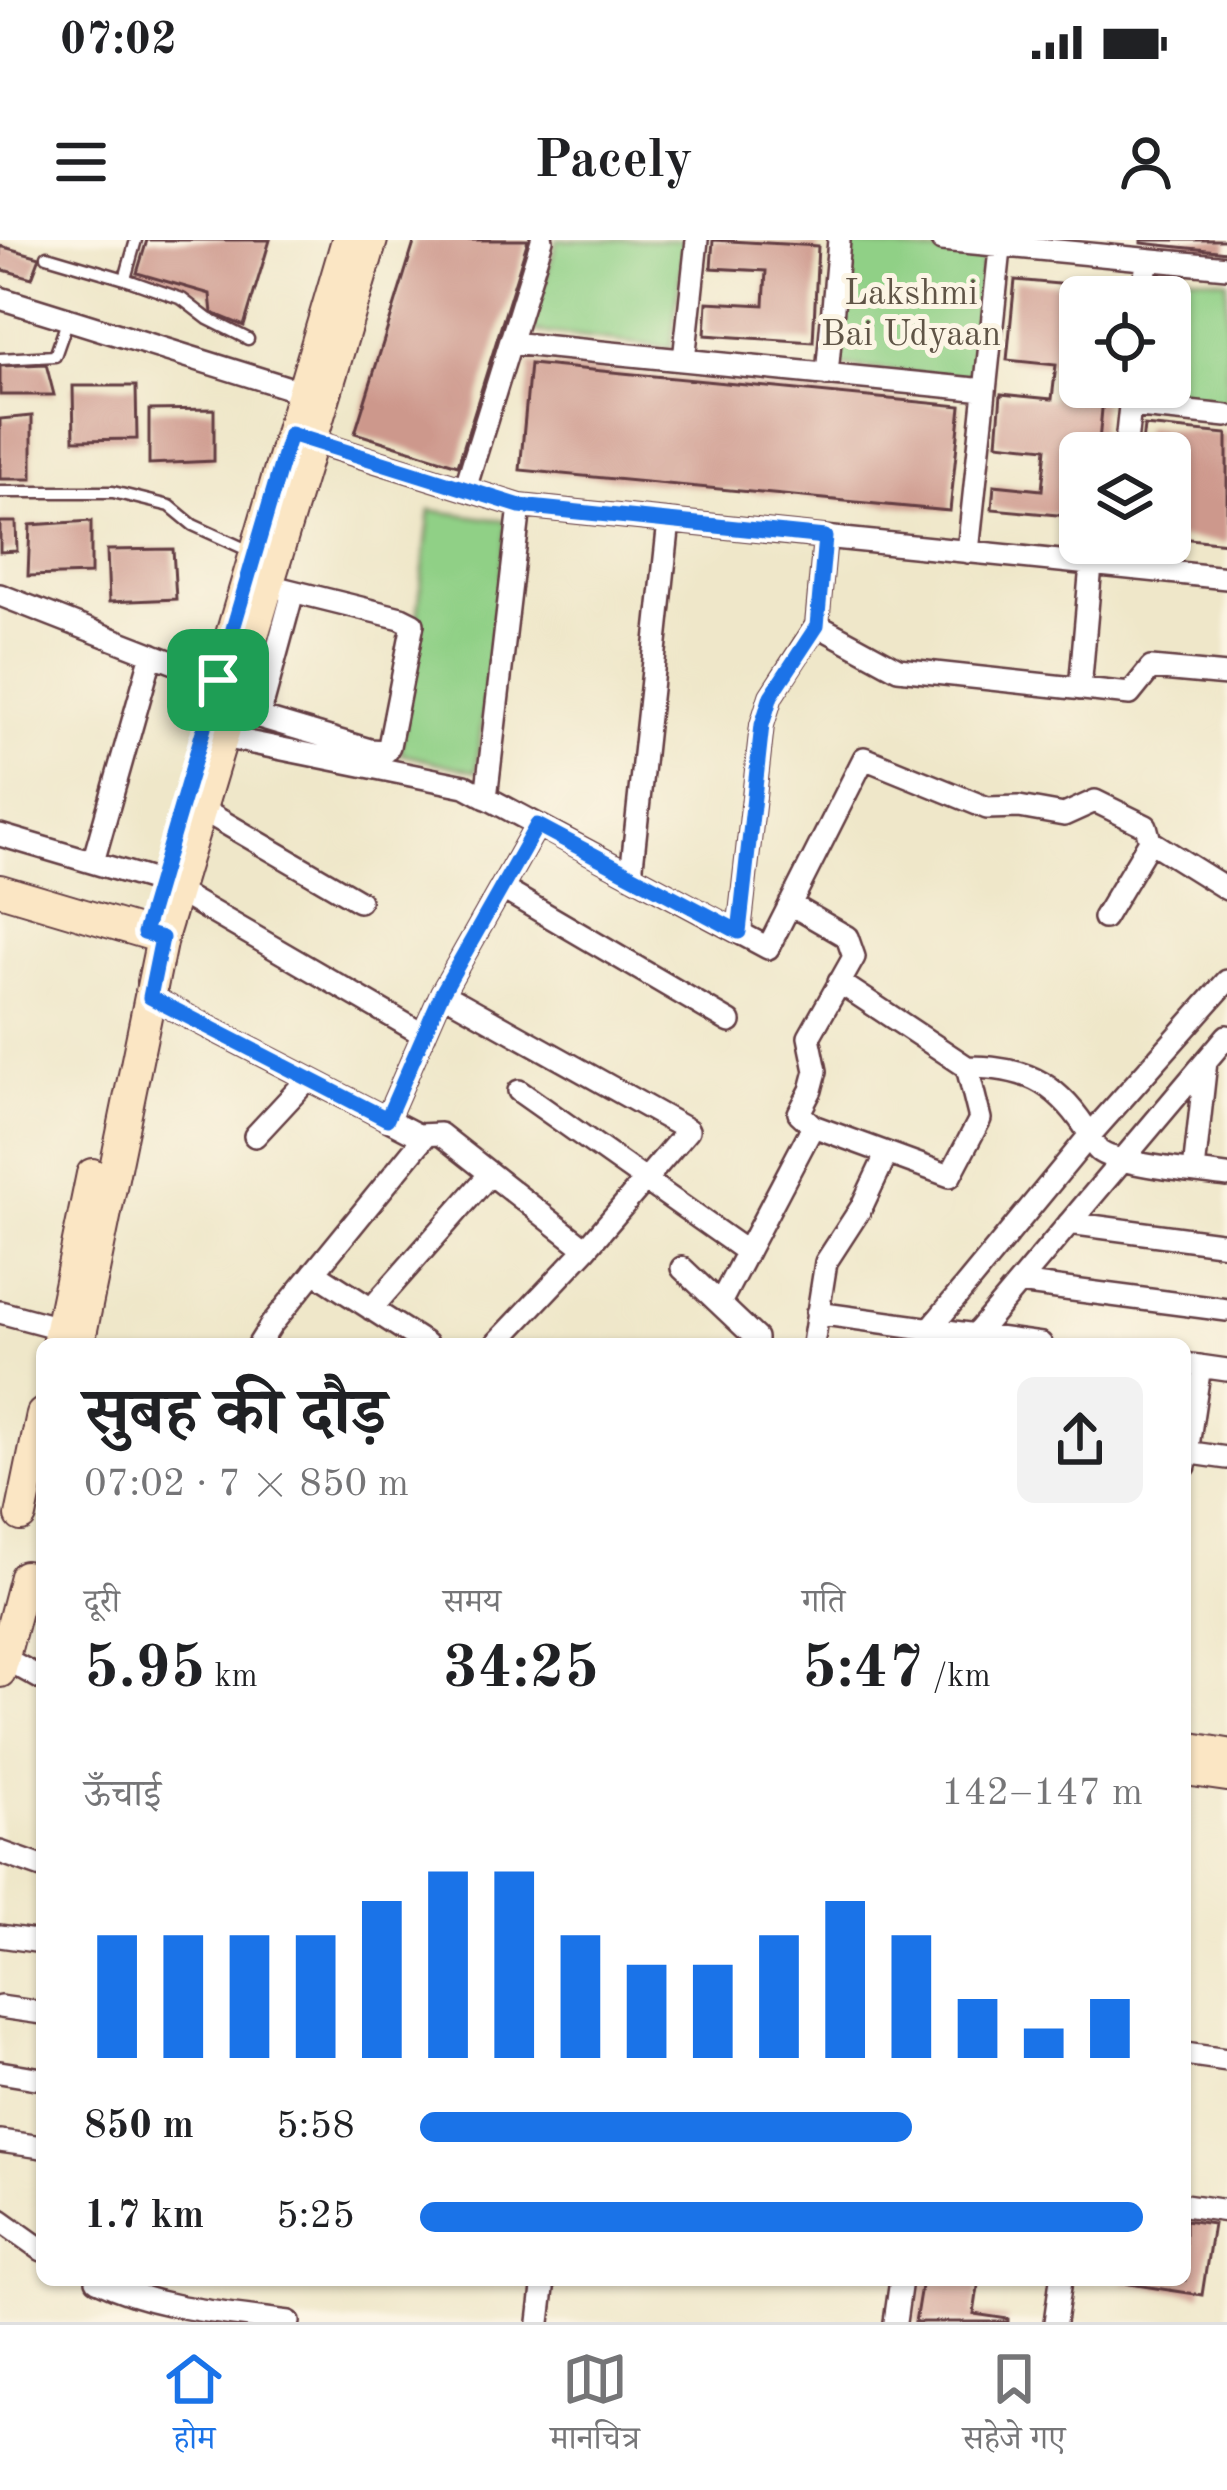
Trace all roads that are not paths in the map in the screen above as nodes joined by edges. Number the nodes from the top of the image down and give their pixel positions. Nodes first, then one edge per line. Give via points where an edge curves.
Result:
1 (136, 240) edge
2 (347, 240) edge
3 (372, 240) edge
4 (542, 240) edge
5 (697, 240) edge
6 (839, 240) edge
7 (942, 240) edge
8 (1000, 243) edge
9 (47, 256) dead end
10 (1147, 260) junction
11 (1227, 268) edge
12 (1145, 276) edge
13 (125, 279) junction
14 (0, 298) edge
15 (68, 319) junction
16 (248, 340) dead end
17 (510, 343) junction
18 (0, 359) edge
19 (684, 360) junction
20 (827, 374) junction
21 (985, 390) junction
22 (313, 396) junction
23 (1189, 408) edge
24 (1227, 416) edge
25 (301, 437) junction
26 (464, 489) junction
27 (0, 492) edge
28 (520, 506) junction
29 (669, 521) junction
30 (825, 537) junction
31 (968, 552) junction
32 (255, 553) junction
33 (1101, 566) junction
34 (1227, 578) edge
35 (280, 588) junction
36 (0, 596) edge
37 (817, 626) junction
38 (152, 654) junction
39 (1227, 675) edge
40 (218, 680) junction
41 (1080, 689) junction
42 (223, 737) junction
43 (487, 798) junction
44 (201, 809) junction
45 (537, 825) junction
46 (0, 835) edge
47 (1150, 841) junction
48 (93, 862) junction
49 (631, 875) junction
50 (168, 887) junction
51 (501, 887) junction
52 (1227, 890) edge
53 (1, 895) edge
54 (359, 901) dead end
55 (790, 904) junction
56 (1104, 918) dead end
57 (739, 932) junction
58 (153, 936) junction
59 (1227, 981) edge
60 (839, 982) junction
61 (442, 993) junction
62 (150, 997) junction
63 (730, 1022) dead end
64 (424, 1036) junction
65 (1227, 1036) edge
66 (1206, 1060) junction
67 (967, 1067) junction
68 (308, 1078) junction
69 (519, 1091) dead end
70 (387, 1119) junction
71 (813, 1126) junction
72 (426, 1135) junction
73 (1090, 1135) junction
74 (254, 1136) dead end
75 (887, 1153) junction
76 (1122, 1160) junction
77 (1194, 1171) junction
78 (490, 1174) junction
79 (1227, 1176) edge
80 (645, 1180) junction
81 (1069, 1223) junction
82 (1227, 1244) edge
83 (586, 1250) junction
84 (747, 1252) junction
85 (682, 1268) dead end
86 (314, 1272) junction
87 (1019, 1283) junction
88 (720, 1303) junction
89 (371, 1309) junction
90 (1227, 1310) edge
91 (0, 1312) edge
92 (817, 1313) junction
93 (930, 1329) junction
94 (900, 1334) edge
95 (975, 1335) junction
96 (63, 1338) edge
97 (65, 1338) edge
98 (65, 1338) edge
99 (264, 1338) edge
100 (417, 1338) edge
101 (502, 1338) edge
102 (756, 1338) edge
103 (814, 1338) edge
104 (997, 1338) edge
105 (1193, 1365) edge
106 (1227, 1370) edge
107 (36, 1445) edge
108 (1191, 1457) edge
109 (1227, 1458) edge
110 (21, 1522) edge
111 (15, 1576) edge
112 (2, 1665) edge
113 (36, 1677) edge
114 (1191, 1748) edge
115 (1227, 1754) edge
116 (1191, 1771) edge
117 (1227, 1776) edge
118 (0, 1852) edge
119 (36, 1865) edge
120 (0, 1936) edge
121 (36, 1941) edge
122 (0, 2007) edge
123 (36, 2012) edge
124 (1191, 2055) edge
125 (1227, 2060) edge
126 (0, 2072) edge
127 (36, 2078) edge
128 (0, 2141) edge
129 (36, 2146) edge
130 (1191, 2206) edge
131 (1227, 2211) edge
132 (0, 2220) edge
133 (36, 2246) edge
134 (110, 2286) edge
135 (175, 2286) edge
136 (543, 2286) edge
137 (900, 2286) edge
138 (1060, 2286) edge
139 (172, 2304) junction
140 (264, 2320) edge
141 (289, 2322) edge
142 (539, 2322) edge
143 (895, 2322) edge
144 (1055, 2322) edge

1 - 13 lane
2 - 22 street
3 - 22 street
4 - 17 street
5 - 19 street
6 - 20 street
7 - 8 street
8 - 10 street
8 - 21 street
9 - 13 lane
10 - 11 street
10 - 12 street
13 - 16 lane via 182,299
14 - 15 street
15 - 18 lane via 56,356
15 - 22 street
17 - 19 street
17 - 26 street
19 - 20 street
20 - 21 street
21 - 31 street
22 - 25 street
23 - 24 street
25 - 26 street
25 - 32 street
25 - 35 street
26 - 28 street
27 - 32 lane via 132,496 170,506
28 - 29 street
28 - 43 street
29 - 30 street
29 - 49 street
30 - 31 street
30 - 37 street
31 - 33 street
32 - 40 street
33 - 34 street
33 - 41 street
35 - 35 street via 413,624 386,752 259,717
35 - 42 street
36 - 38 street
37 - 41 street via 898,669
37 - 57 street via 771,696 762,725
38 - 40 street
38 - 48 street
39 - 41 street via 1151,668 1130,694
40 - 50 street
42 - 43 street via 464,786
42 - 44 street
43 - 45 street
44 - 50 street
44 - 54 street
45 - 49 street
45 - 51 street
46 - 48 street
47 - 52 street
47 - 55 street via 1146,826 1095,801 1064,815 987,808 864,758
47 - 56 street
48 - 50 street
49 - 57 street
50 - 58 street
50 - 64 street
51 - 61 street
51 - 63 street
53 - 58 street
55 - 57 street via 768,948
55 - 60 street via 847,938 854,957
58 - 62 street
58 - 97 street
59 - 73 street
60 - 67 street
60 - 71 street via 809,1037 816,1071 799,1113
61 - 64 street
61 - 80 street via 688,1130
62 - 68 street
62 - 98 street
64 - 70 street
65 - 66 street
66 - 76 street
66 - 77 street
67 - 73 street via 1032,1076
67 - 75 street via 980,1119 950,1176
68 - 70 street
68 - 74 street
69 - 80 street
70 - 72 street
71 - 75 street
71 - 84 street
72 - 78 street via 440,1134
72 - 86 street
73 - 76 street via 1099,1151
73 - 93 street
75 - 92 street via 826,1262
76 - 77 street
76 - 81 street
77 - 79 street
78 - 83 street
78 - 89 street
80 - 83 street
80 - 84 street
81 - 82 street
81 - 87 street
83 - 101 street
84 - 88 street
85 - 88 street
86 - 89 street
86 - 99 street
87 - 90 street
87 - 95 street
88 - 102 street
89 - 100 street
91 - 96 street
92 - 94 street
92 - 103 street
93 - 94 street
93 - 95 street
95 - 104 street
105 - 106 street
107 - 110 street
108 - 109 street
111 - 112 street
112 - 113 street
114 - 115 street
116 - 117 street
118 - 119 street
120 - 121 street
122 - 123 street
124 - 125 street
126 - 127 street
128 - 129 street
130 - 131 street
132 - 133 street
134 - 139 street
135 - 139 street
136 - 142 street
137 - 143 street
138 - 144 street
139 - 140 street
140 - 141 street

